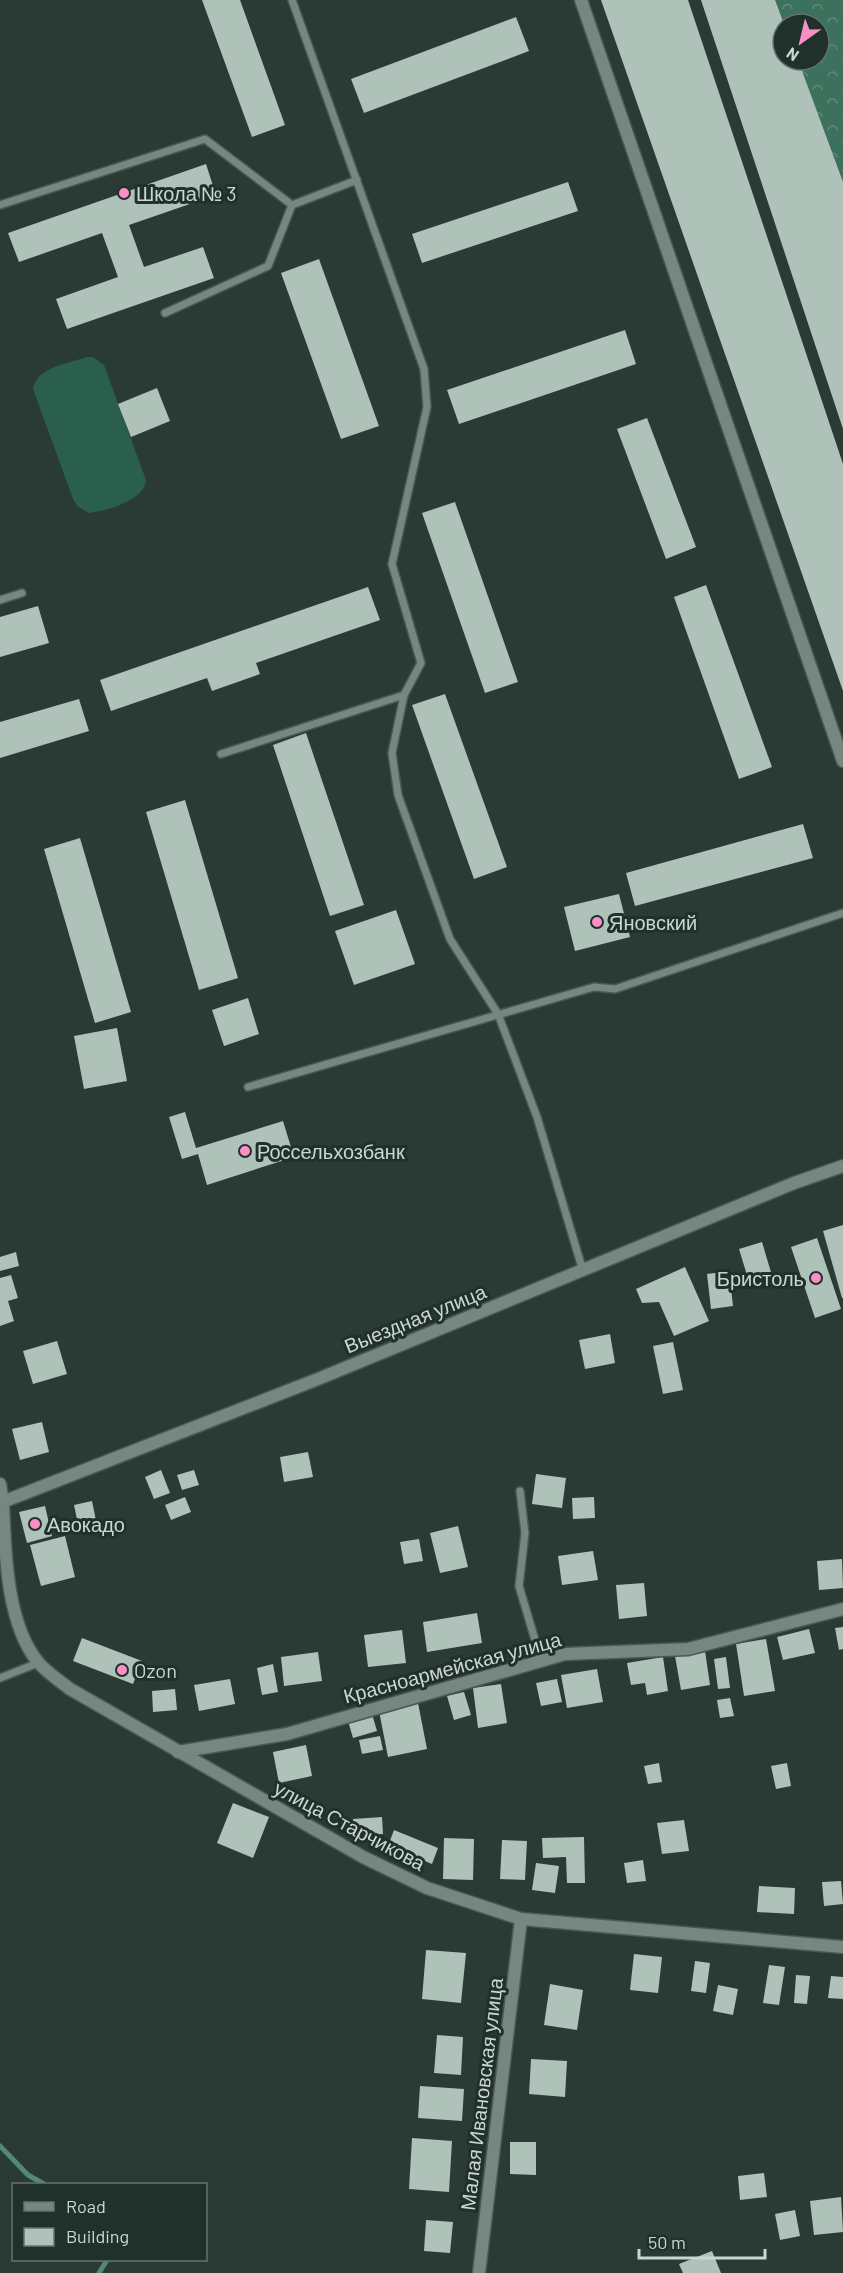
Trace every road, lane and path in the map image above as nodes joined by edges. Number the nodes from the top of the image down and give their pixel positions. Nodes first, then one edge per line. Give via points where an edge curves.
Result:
1 (292, 0) edge
2 (581, 0) edge
3 (357, 180) junction
4 (0, 205) edge
5 (292, 205) junction
6 (165, 313) dead end
7 (22, 593) dead end
8 (0, 600) edge
9 (404, 695) junction
10 (220, 754) dead end
11 (843, 761) edge
12 (843, 913) edge
13 (498, 1014) junction
14 (248, 1087) dead end
15 (843, 1166) edge
16 (583, 1270) junction
17 (0, 1484) edge
18 (520, 1491) dead end
19 (2, 1502) edge
20 (843, 1609) edge
21 (541, 1660) junction
22 (38, 1663) junction
23 (0, 1678) edge
24 (178, 1752) junction
25 (521, 1920) junction
26 (843, 1947) edge
27 (479, 2273) edge

1 - 3 lane
2 - 11 street
3 - 5 lane
3 - 9 lane via 424,369 427,407 392,564 422,663
4 - 5 lane via 205,140
5 - 6 lane via 268,266
7 - 8 lane
9 - 10 lane
9 - 13 lane via 392,753 399,795 450,939
12 - 13 lane via 615,989 594,987
13 - 14 lane
13 - 16 lane via 537,1117
15 - 16 street, Выездная улица
16 - 19 street, Выездная улица
17 - 19 street, улица Старчикова
18 - 21 lane via 525,1533 519,1586
19 - 22 street, улица Старчикова via 5,1555 14,1604
20 - 21 street, Красноармейская улица via 688,1649 565,1654
21 - 24 street, Красноармейская улица via 287,1734
22 - 23 lane
22 - 24 street, улица Старчикова via 70,1689
24 - 25 street, улица Старчикова via 374,1863 426,1888
25 - 26 street, улица Старчикова
25 - 27 street, Малая Ивановская улица

